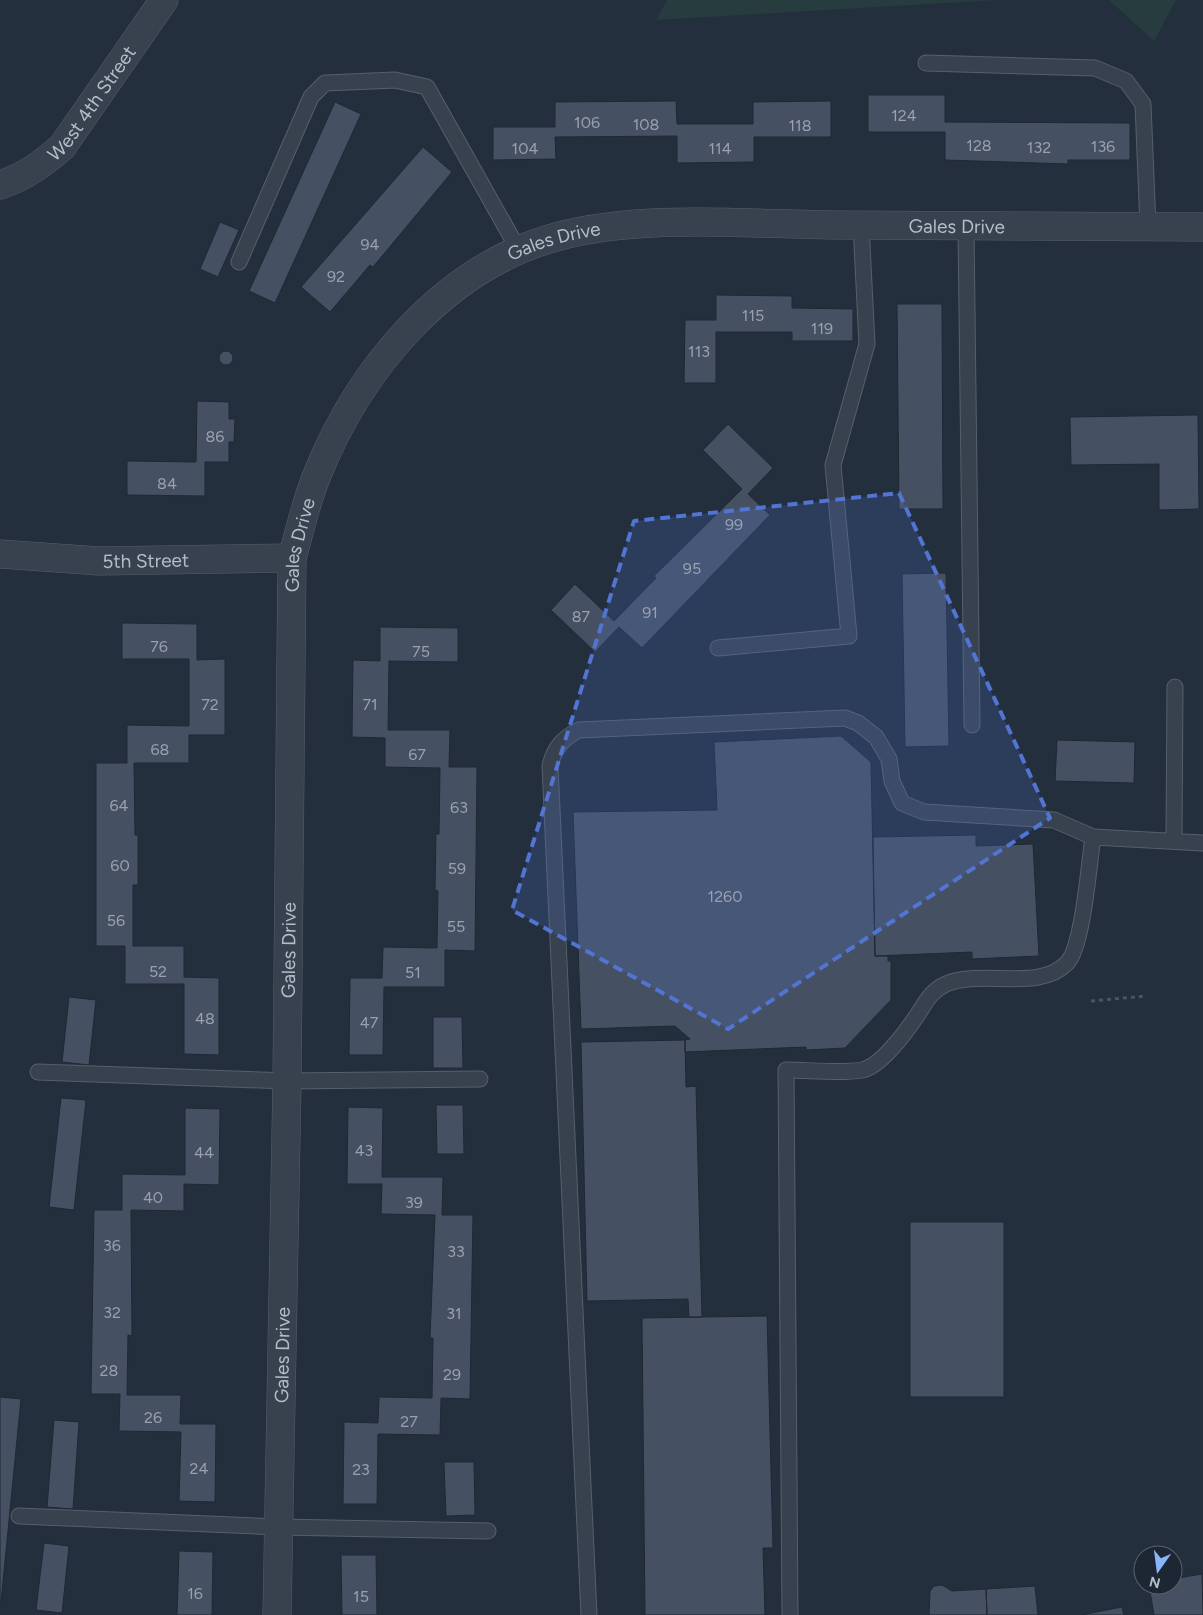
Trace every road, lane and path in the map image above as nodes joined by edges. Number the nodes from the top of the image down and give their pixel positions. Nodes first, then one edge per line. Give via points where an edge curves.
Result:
1 (164, 0) edge
2 (926, 63) dead end
3 (0, 185) edge
4 (861, 225) junction
5 (966, 227) junction
6 (1148, 227) junction
7 (1203, 227) edge
8 (518, 249) junction
9 (239, 262) dead end
10 (0, 554) edge
11 (292, 558) junction
12 (718, 648) dead end
13 (1175, 687) dead end
14 (972, 726) dead end
15 (1093, 838) junction
16 (1174, 841) junction
17 (1203, 844) edge
18 (1146, 996) dead end
19 (1091, 1001) dead end
20 (38, 1072) dead end
21 (480, 1079) dead end
22 (287, 1081) junction
23 (20, 1516) dead end
24 (279, 1526) junction
25 (488, 1531) dead end
26 (277, 1615) edge
27 (589, 1615) edge
28 (790, 1615) edge

1 - 3 street, West 4th Street via 62,147 20,178
2 - 6 lane via 1095,68 1126,81 1143,104
4 - 5 street, Gales Drive
4 - 8 street, Gales Drive via 674,223 603,228 556,237
4 - 12 lane via 867,344 833,464 850,636
5 - 6 street, Gales Drive
5 - 14 lane
6 - 7 street, Gales Drive
8 - 9 lane via 427,87 395,80 325,83 311,97
8 - 11 street, Gales Drive via 445,295 381,362 356,397 316,476
10 - 11 street, 5th Street via 99,560
11 - 22 street, Gales Drive
13 - 16 lane
15 - 16 lane
15 - 27 lane via 1054,820 924,812 902,803 892,780 889,758 876,737 858,722 845,718 579,730 568,736 552,754 550,766
15 - 28 lane via 1080,931 1068,963 1040,977 962,980 937,989 900,1039 864,1070 786,1070
16 - 17 lane
18 - 19 path
20 - 22 lane
21 - 22 lane
22 - 24 street, Gales Drive
23 - 24 lane
24 - 25 lane
24 - 26 street, Gales Drive

